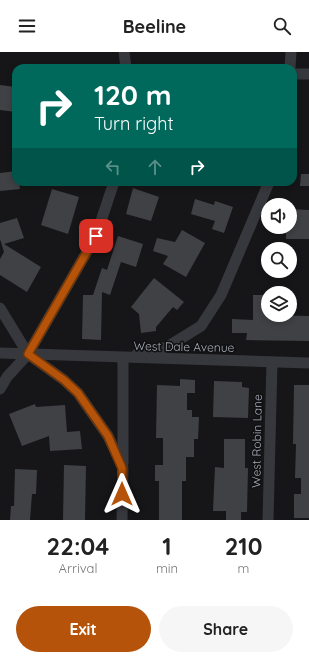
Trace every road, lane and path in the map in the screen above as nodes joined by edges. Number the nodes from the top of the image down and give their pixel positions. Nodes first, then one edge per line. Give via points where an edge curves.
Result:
1 (124, 52) edge
2 (291, 52) edge
3 (126, 64) edge
4 (290, 64) edge
5 (297, 74) edge
6 (309, 74) edge
7 (113, 186) edge
8 (267, 186) edge
9 (0, 308) edge
10 (0, 353) edge
11 (28, 354) junction
12 (123, 358) junction
13 (272, 362) junction
14 (309, 363) edge
15 (0, 389) edge
16 (122, 468) junction
17 (122, 520) edge
18 (268, 520) edge

1 - 3 street
2 - 4 street
5 - 6 street
7 - 11 street via 96,236
8 - 12 street, West Dale Avenue via 221,295 201,326 167,347
9 - 11 street
10 - 11 street
11 - 12 street
11 - 15 street via 7,377
11 - 16 street via 78,393 108,436
12 - 13 street, West Dale Avenue
12 - 16 street
13 - 14 street, West Dale Avenue
13 - 18 street, West Robin Lane
16 - 17 street

